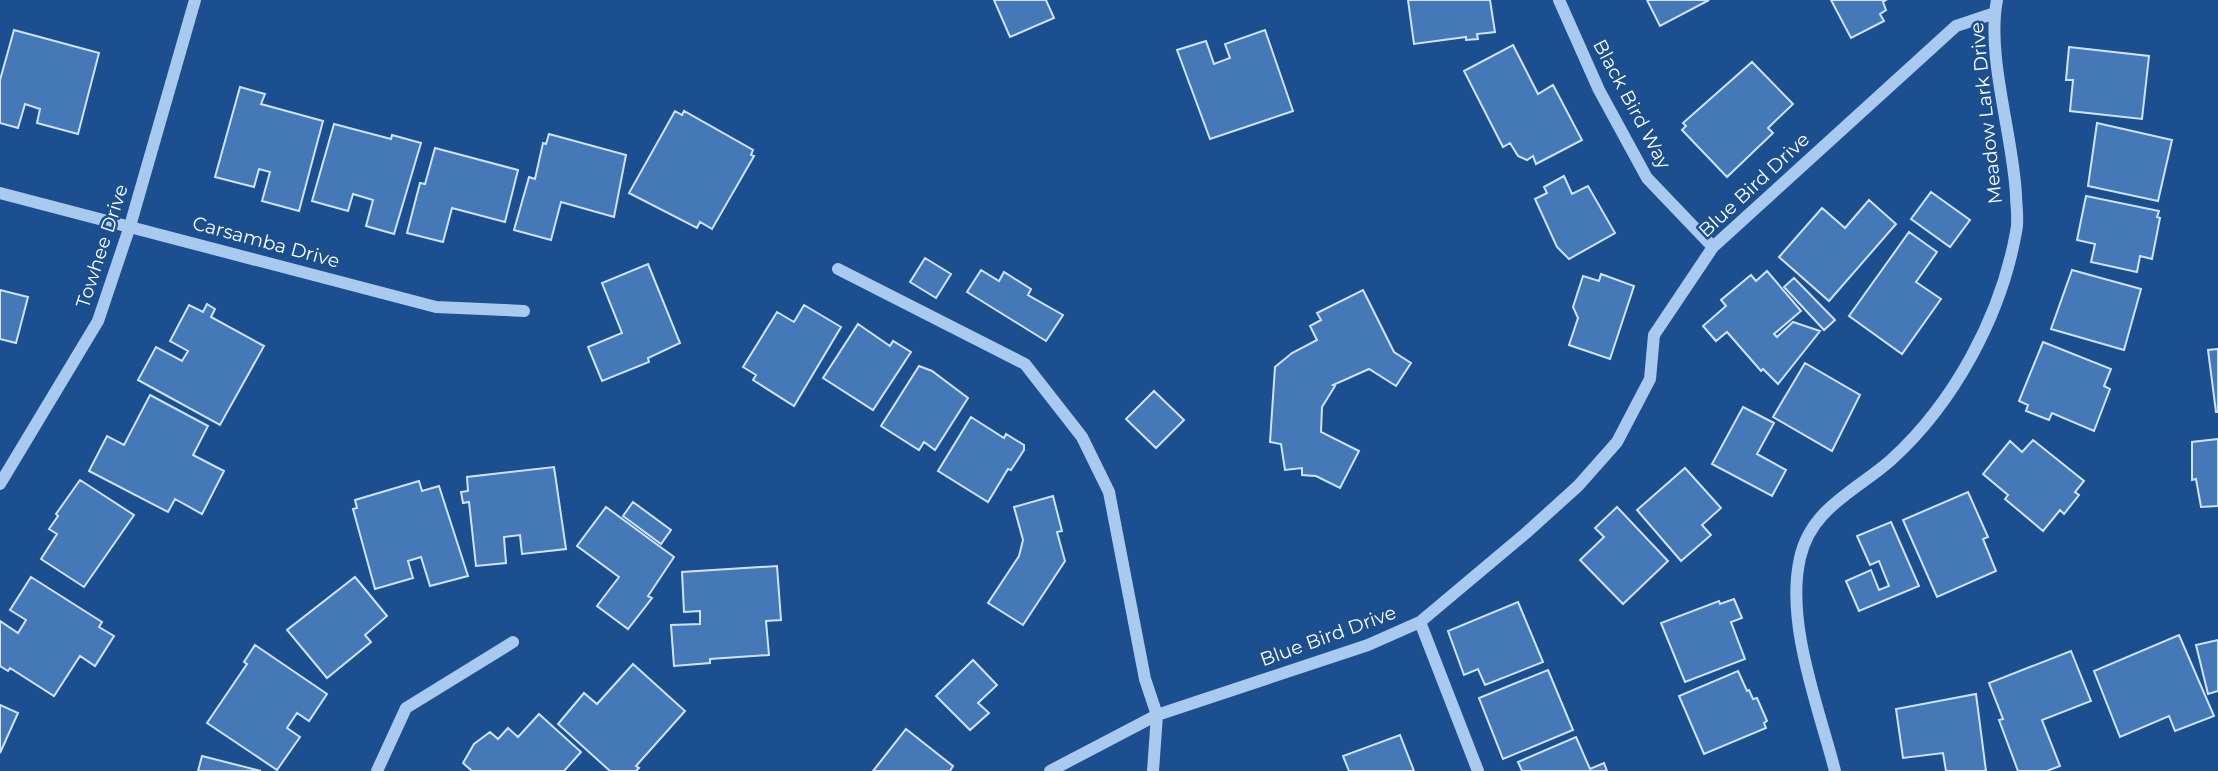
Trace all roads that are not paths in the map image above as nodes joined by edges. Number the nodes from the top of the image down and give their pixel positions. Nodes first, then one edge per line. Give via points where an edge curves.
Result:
1 (195, 0) edge
2 (1559, 0) edge
3 (1996, 7) edge
4 (0, 192) edge
5 (130, 226) junction
6 (1713, 247) junction
7 (838, 269) dead end
8 (524, 311) dead end
9 (0, 484) edge
10 (1419, 622) junction
11 (513, 642) dead end
12 (1157, 715) junction
13 (377, 771) edge
14 (1050, 771) edge
15 (1153, 771) edge
16 (1478, 771) edge
17 (1835, 771) edge

1 - 5 street, Towhee Drive
2 - 6 street, Black Bird Way via 1599,90 1647,178
3 - 6 street, Blue Bird Drive via 1956,26
3 - 17 street, Meadow Lark Drive via 1996,48 2015,168 2017,230 1998,294 1969,364 1934,415 1891,460 1827,508 1807,534 1799,560 1800,632
4 - 5 street, Carsamba Drive
5 - 8 street, Carsamba Drive via 436,307
5 - 9 street, Towhee Drive via 98,321
6 - 10 street, Blue Bird Drive via 1654,335 1650,379 1617,442 1526,533
7 - 12 street via 1025,364 1082,437 1109,492 1145,679
10 - 12 street, Blue Bird Drive via 1368,645
10 - 16 street
11 - 13 street via 406,708
12 - 14 street, Blue Bird Drive
12 - 15 street

